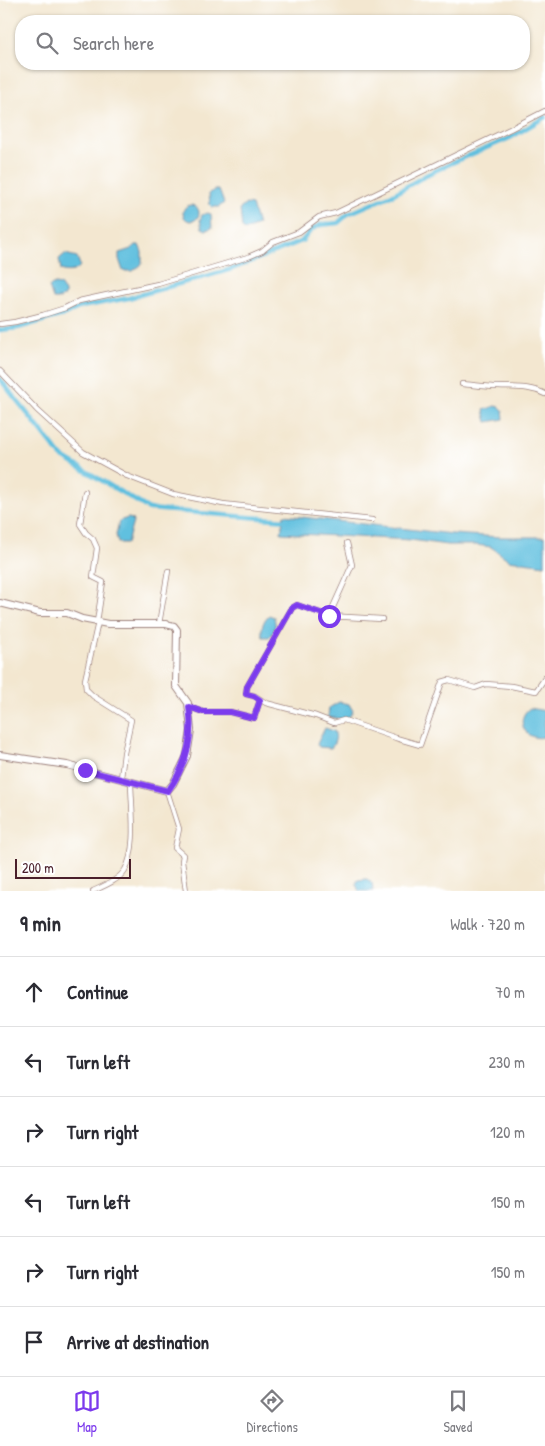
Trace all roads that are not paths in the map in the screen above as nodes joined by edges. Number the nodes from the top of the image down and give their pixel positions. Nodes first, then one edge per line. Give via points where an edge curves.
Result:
1 (545, 111) edge
2 (0, 324) edge
3 (0, 371) edge
4 (462, 384) dead end
5 (545, 394) edge
6 (85, 492) dead end
7 (372, 520) dead end
8 (347, 543) dead end
9 (168, 571) dead end
10 (0, 603) edge
11 (329, 616) junction
12 (382, 619) dead end
13 (98, 622) junction
14 (159, 624) junction
15 (545, 678) edge
16 (260, 700) junction
17 (189, 707) junction
18 (0, 755) edge
19 (120, 778) junction
20 (130, 781) junction
21 (168, 791) junction
22 (93, 891) edge
23 (186, 891) edge

1 - 2 street via 336,213 319,217 299,232 248,257 158,284 80,301 34,317
3 - 7 street via 83,452 127,476 173,494 223,504
4 - 5 street via 523,387
6 - 13 street via 80,524 97,548 93,577 103,582
8 - 11 street via 352,565
9 - 14 street
10 - 13 street via 40,613 67,613
11 - 12 street
11 - 16 street via 297,605 292,608 247,687 246,694
13 - 14 street
13 - 19 street via 85,680 86,690 130,720
14 - 17 street via 174,626 177,630 176,686
15 - 16 street via 536,691 486,684 474,688 449,680 442,682 420,745 344,720 334,723
16 - 17 street via 254,718 230,712 203,712
17 - 21 street via 191,730 187,756
18 - 19 street via 67,765
19 - 20 street
20 - 21 street
20 - 22 street via 132,850 125,870 116,879
21 - 23 street via 179,829 175,848 183,855

